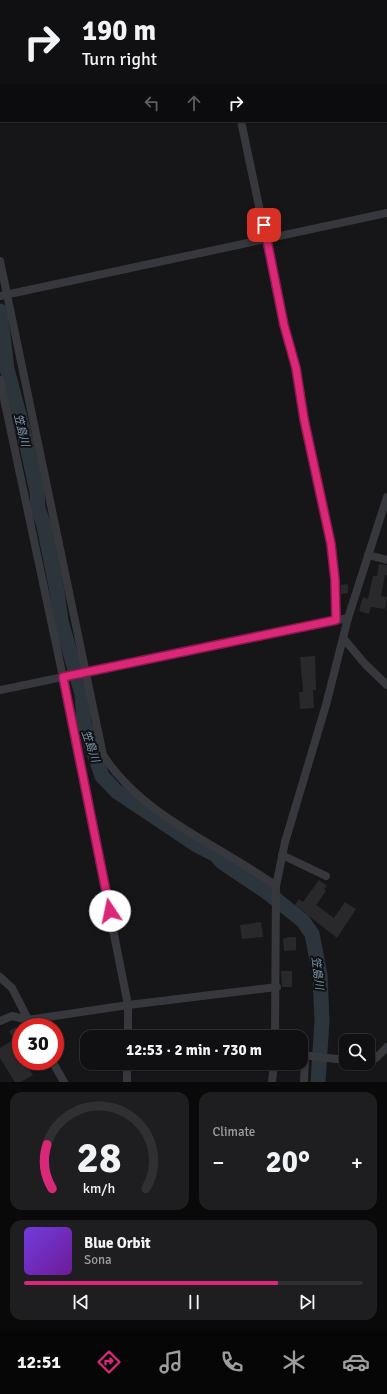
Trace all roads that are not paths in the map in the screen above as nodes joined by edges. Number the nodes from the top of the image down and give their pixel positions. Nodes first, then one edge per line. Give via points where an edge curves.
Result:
1 (240, 122) edge
2 (387, 213) edge
3 (267, 240) junction
4 (0, 261) edge
5 (4, 296) edge
6 (0, 380) edge
7 (387, 497) edge
8 (368, 555) junction
9 (387, 560) edge
10 (348, 618) junction
11 (336, 620) junction
12 (344, 639) junction
13 (86, 672) junction
14 (63, 677) junction
15 (387, 685) edge
16 (0, 690) edge
17 (282, 855) junction
18 (326, 876) dead end
19 (276, 886) junction
20 (0, 977) edge
21 (277, 987) junction
22 (128, 1004) junction
23 (17, 1018) edge
24 (27, 1018) edge
25 (56, 1018) edge
26 (0, 1021) edge
27 (128, 1030) edge
28 (276, 1030) edge
29 (387, 1047) edge
30 (308, 1056) edge
31 (375, 1058) edge
32 (339, 1059) edge
33 (57, 1070) edge
34 (127, 1070) edge
35 (273, 1070) edge
36 (304, 1070) edge
37 (64, 1082) edge
38 (127, 1082) edge
39 (272, 1082) edge
40 (304, 1082) edge

1 - 3 street
2 - 3 street
3 - 5 street
3 - 11 street via 284,325 296,368 304,419 331,544
4 - 5 street
5 - 13 street
6 - 14 street
7 - 8 street
8 - 9 street
8 - 10 street
10 - 11 street
10 - 12 street
11 - 13 street
12 - 15 street
12 - 17 street
13 - 14 street
13 - 19 street via 103,755 127,786 158,812
14 - 16 street
14 - 22 street
17 - 18 street
17 - 19 street
19 - 21 street
20 - 24 street via 12,988
21 - 22 street
21 - 28 street
22 - 25 street
22 - 27 street
23 - 26 street via 12,1016
29 - 31 street
30 - 32 street
33 - 37 street
34 - 38 street
35 - 39 street
36 - 40 street

